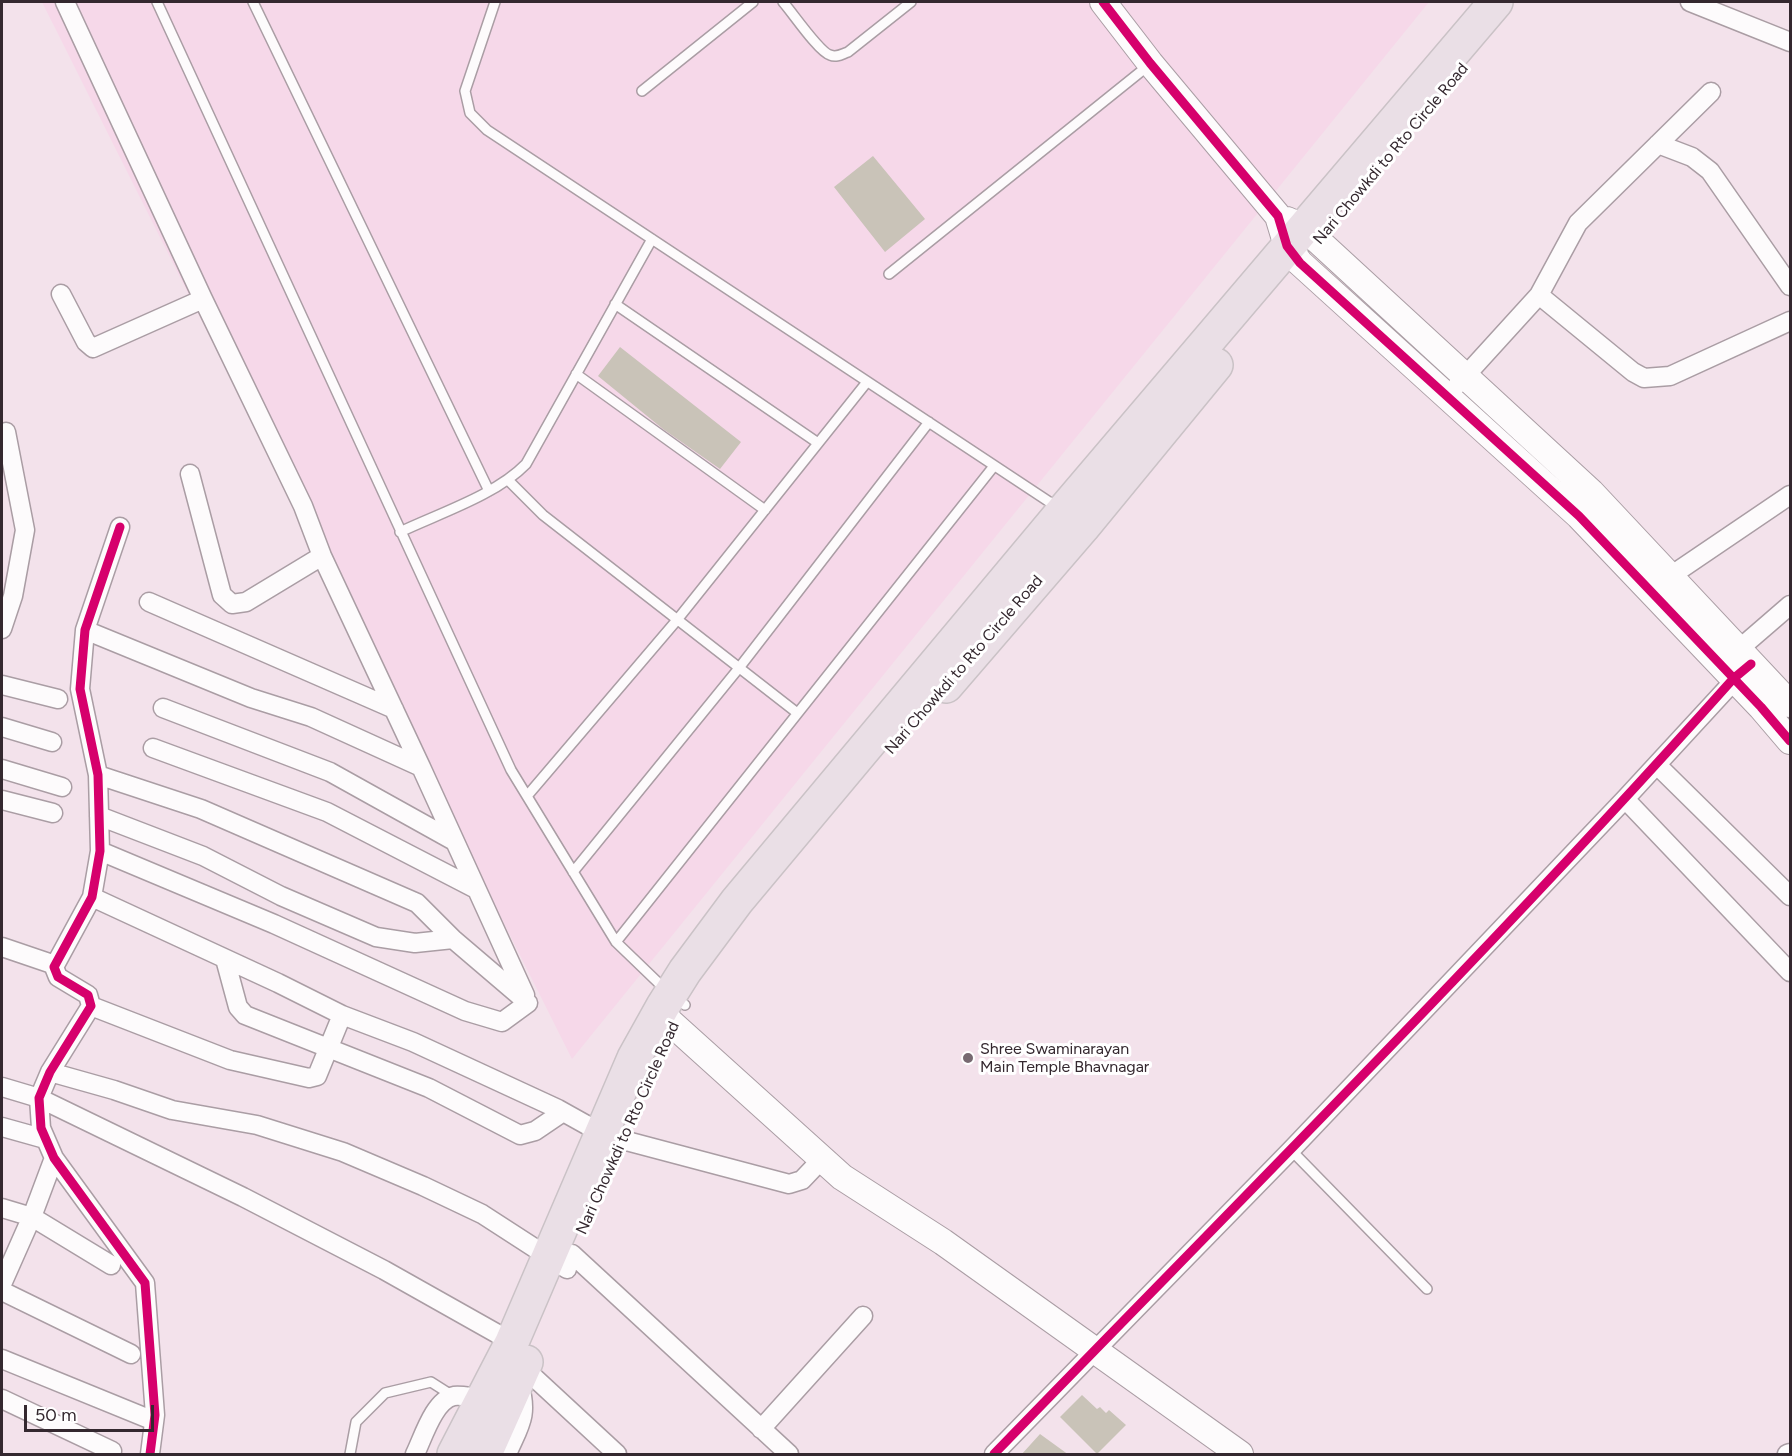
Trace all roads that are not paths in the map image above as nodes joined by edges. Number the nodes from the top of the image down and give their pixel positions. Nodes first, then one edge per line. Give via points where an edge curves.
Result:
1 (65, 2) edge
2 (157, 2) edge
3 (253, 2) edge
4 (495, 2) edge
5 (753, 2) edge
6 (783, 2) edge
7 (911, 2) edge
8 (1103, 2) edge
9 (1496, 2) edge
10 (1519, 2) edge
11 (1690, 2) edge
12 (1791, 42) edge
13 (1150, 63) junction
14 (642, 91) dead end
15 (1711, 92) dead end
16 (1658, 144) junction
17 (652, 239) junction
18 (1297, 239) junction
19 (889, 274) dead end
20 (1791, 286) edge
21 (61, 294) dead end
22 (1539, 295) junction
23 (203, 299) junction
24 (615, 304) junction
25 (1791, 321) edge
26 (576, 374) junction
27 (1464, 376) junction
28 (867, 382) junction
29 (1448, 397) junction
30 (928, 422) junction
31 (6, 432) dead end
32 (818, 443) junction
33 (994, 466) junction
34 (190, 474) dead end
35 (508, 480) junction
36 (489, 491) junction
37 (1791, 495) edge
38 (765, 510) junction
39 (1073, 519) junction
40 (120, 527) dead end
41 (400, 532) junction
42 (322, 556) junction
43 (1669, 577) junction
44 (149, 602) dead end
45 (1791, 605) edge
46 (677, 620) junction
47 (2, 629) edge
48 (85, 630) junction
49 (1741, 664) junction
50 (739, 668) junction
51 (2, 685) edge
52 (58, 699) dead end
53 (1791, 704) edge
54 (163, 708) dead end
55 (394, 709) junction
56 (796, 712) junction
57 (2, 727) edge
58 (1791, 741) edge
59 (52, 742) dead end
60 (153, 748) dead end
61 (1657, 765) junction
62 (421, 766) junction
63 (2, 769) edge
64 (98, 774) junction
65 (62, 787) dead end
66 (527, 796) junction
67 (1625, 799) junction
68 (2, 800) edge
69 (53, 813) dead end
70 (99, 816) junction
71 (453, 841) junction
72 (100, 851) junction
73 (573, 872) junction
74 (474, 888) junction
75 (1789, 892) edge
76 (92, 897) junction
77 (453, 939) junction
78 (615, 942) junction
79 (2, 947) edge
80 (225, 959) junction
81 (57, 971) junction
82 (1791, 972) edge
83 (89, 1000) junction
84 (528, 1003) junction
85 (672, 1009) junction
86 (342, 1015) junction
87 (327, 1048) junction
88 (50, 1072) junction
89 (2, 1087) edge
90 (39, 1098) junction
91 (563, 1112) junction
92 (2, 1128) edge
93 (610, 1136) junction
94 (45, 1139) junction
95 (1291, 1149) junction
96 (54, 1158) junction
97 (822, 1159) junction
98 (2, 1208) edge
99 (32, 1217) junction
100 (562, 1260) junction
101 (111, 1265) dead end
102 (2, 1284) edge
103 (1427, 1289) dead end
104 (2, 1291) edge
105 (863, 1316) dead end
106 (1094, 1351) junction
107 (131, 1354) dead end
108 (2, 1359) edge
109 (505, 1376) junction
110 (2, 1399) edge
111 (154, 1421) junction
112 (761, 1429) junction
113 (112, 1451) dead end
114 (150, 1455) edge
115 (350, 1455) edge
116 (415, 1455) edge
117 (454, 1455) edge
118 (485, 1455) edge
119 (507, 1455) edge
120 (617, 1455) edge
121 (789, 1455) edge
122 (994, 1455) edge
123 (1240, 1455) edge

1 - 23 street
2 - 41 lane
3 - 36 lane
4 - 17 lane via 465,92 470,113 487,130
5 - 14 lane
6 - 7 lane via 821,49 838,56
8 - 13 street
9 - 18 highway
10 - 18 highway, Nari Chowkdi to Rto Circle Road
11 - 12 street
13 - 18 street
13 - 19 lane
15 - 16 street
16 - 20 street via 1692,157 1710,171
16 - 22 street via 1578,223
17 - 24 lane
17 - 28 lane
18 - 27 street
18 - 29 street
18 - 39 highway, Nari Chowkdi to Rto Circle Road
21 - 23 street via 93,348
22 - 25 street via 1644,378 1670,376
22 - 27 street
23 - 42 street via 303,506
24 - 26 lane
24 - 32 lane
26 - 35 lane via 526,464
26 - 38 lane
27 - 29 street
27 - 43 street via 1591,492
28 - 30 lane
28 - 32 lane
29 - 49 street
30 - 33 lane
30 - 50 lane
31 - 47 street via 25,530 13,596
32 - 38 lane
33 - 39 lane
33 - 56 lane
34 - 42 street via 222,595 232,604 246,602
35 - 36 lane
35 - 46 lane via 543,515
36 - 41 lane
37 - 43 street
38 - 46 lane
39 - 85 highway, Nari Chowkdi to Rto Circle Road
40 - 48 street
41 - 66 lane via 503,754
42 - 55 street
43 - 49 street
44 - 55 street
45 - 49 street
46 - 50 lane
46 - 66 lane
48 - 62 street via 251,698 311,717
48 - 64 street via 80,688
49 - 53 street
49 - 58 street via 1761,706
49 - 61 street
50 - 56 lane
50 - 73 lane
51 - 52 street
54 - 71 street via 330,772
55 - 62 street
56 - 78 lane
57 - 59 street
60 - 74 street via 327,812
61 - 67 street
61 - 75 street
62 - 71 street
63 - 65 street
64 - 70 street
64 - 77 street via 201,809 417,903
66 - 73 lane
67 - 82 street
67 - 95 street
68 - 69 street
70 - 72 street
70 - 77 street via 203,856 376,937 415,943
71 - 74 street
72 - 76 street
72 - 84 street via 465,1011 502,1022
73 - 78 lane
74 - 84 street
76 - 80 street
76 - 81 street
77 - 84 street
78 - 85 lane
79 - 81 street
80 - 86 street
80 - 87 street via 238,1007 245,1015
81 - 83 street
83 - 87 street via 230,1060 309,1078 317,1076
83 - 88 street
85 - 93 highway, Nari Chowkdi to Rto Circle Road
85 - 97 street
86 - 87 street
86 - 91 street via 413,1042
87 - 91 street via 429,1088 520,1135 535,1131
88 - 90 street
88 - 100 street via 172,1110 257,1125 343,1152 482,1214
89 - 90 street
90 - 94 street
90 - 109 street via 384,1270
91 - 93 street
92 - 94 street
93 - 97 street via 789,1184 802,1180
93 - 100 highway, Nari Chowkdi to Rto Circle Road
94 - 96 street
95 - 103 lane
95 - 106 street
96 - 99 street
96 - 111 street via 145,1283
97 - 106 street via 842,1177 943,1242
98 - 99 street
99 - 101 street
99 - 102 street
100 - 109 highway, Nari Chowkdi to Rto Circle Road via 547,1310
100 - 112 street
104 - 107 street
105 - 112 street
106 - 122 street
106 - 123 street
108 - 111 street
109 - 115 lane via 431,1382 385,1393 356,1422
109 - 116 street via 443,1402
109 - 117 highway
109 - 118 highway
109 - 119 street via 525,1401 524,1416
109 - 120 street
110 - 113 street
111 - 114 street
112 - 121 street

